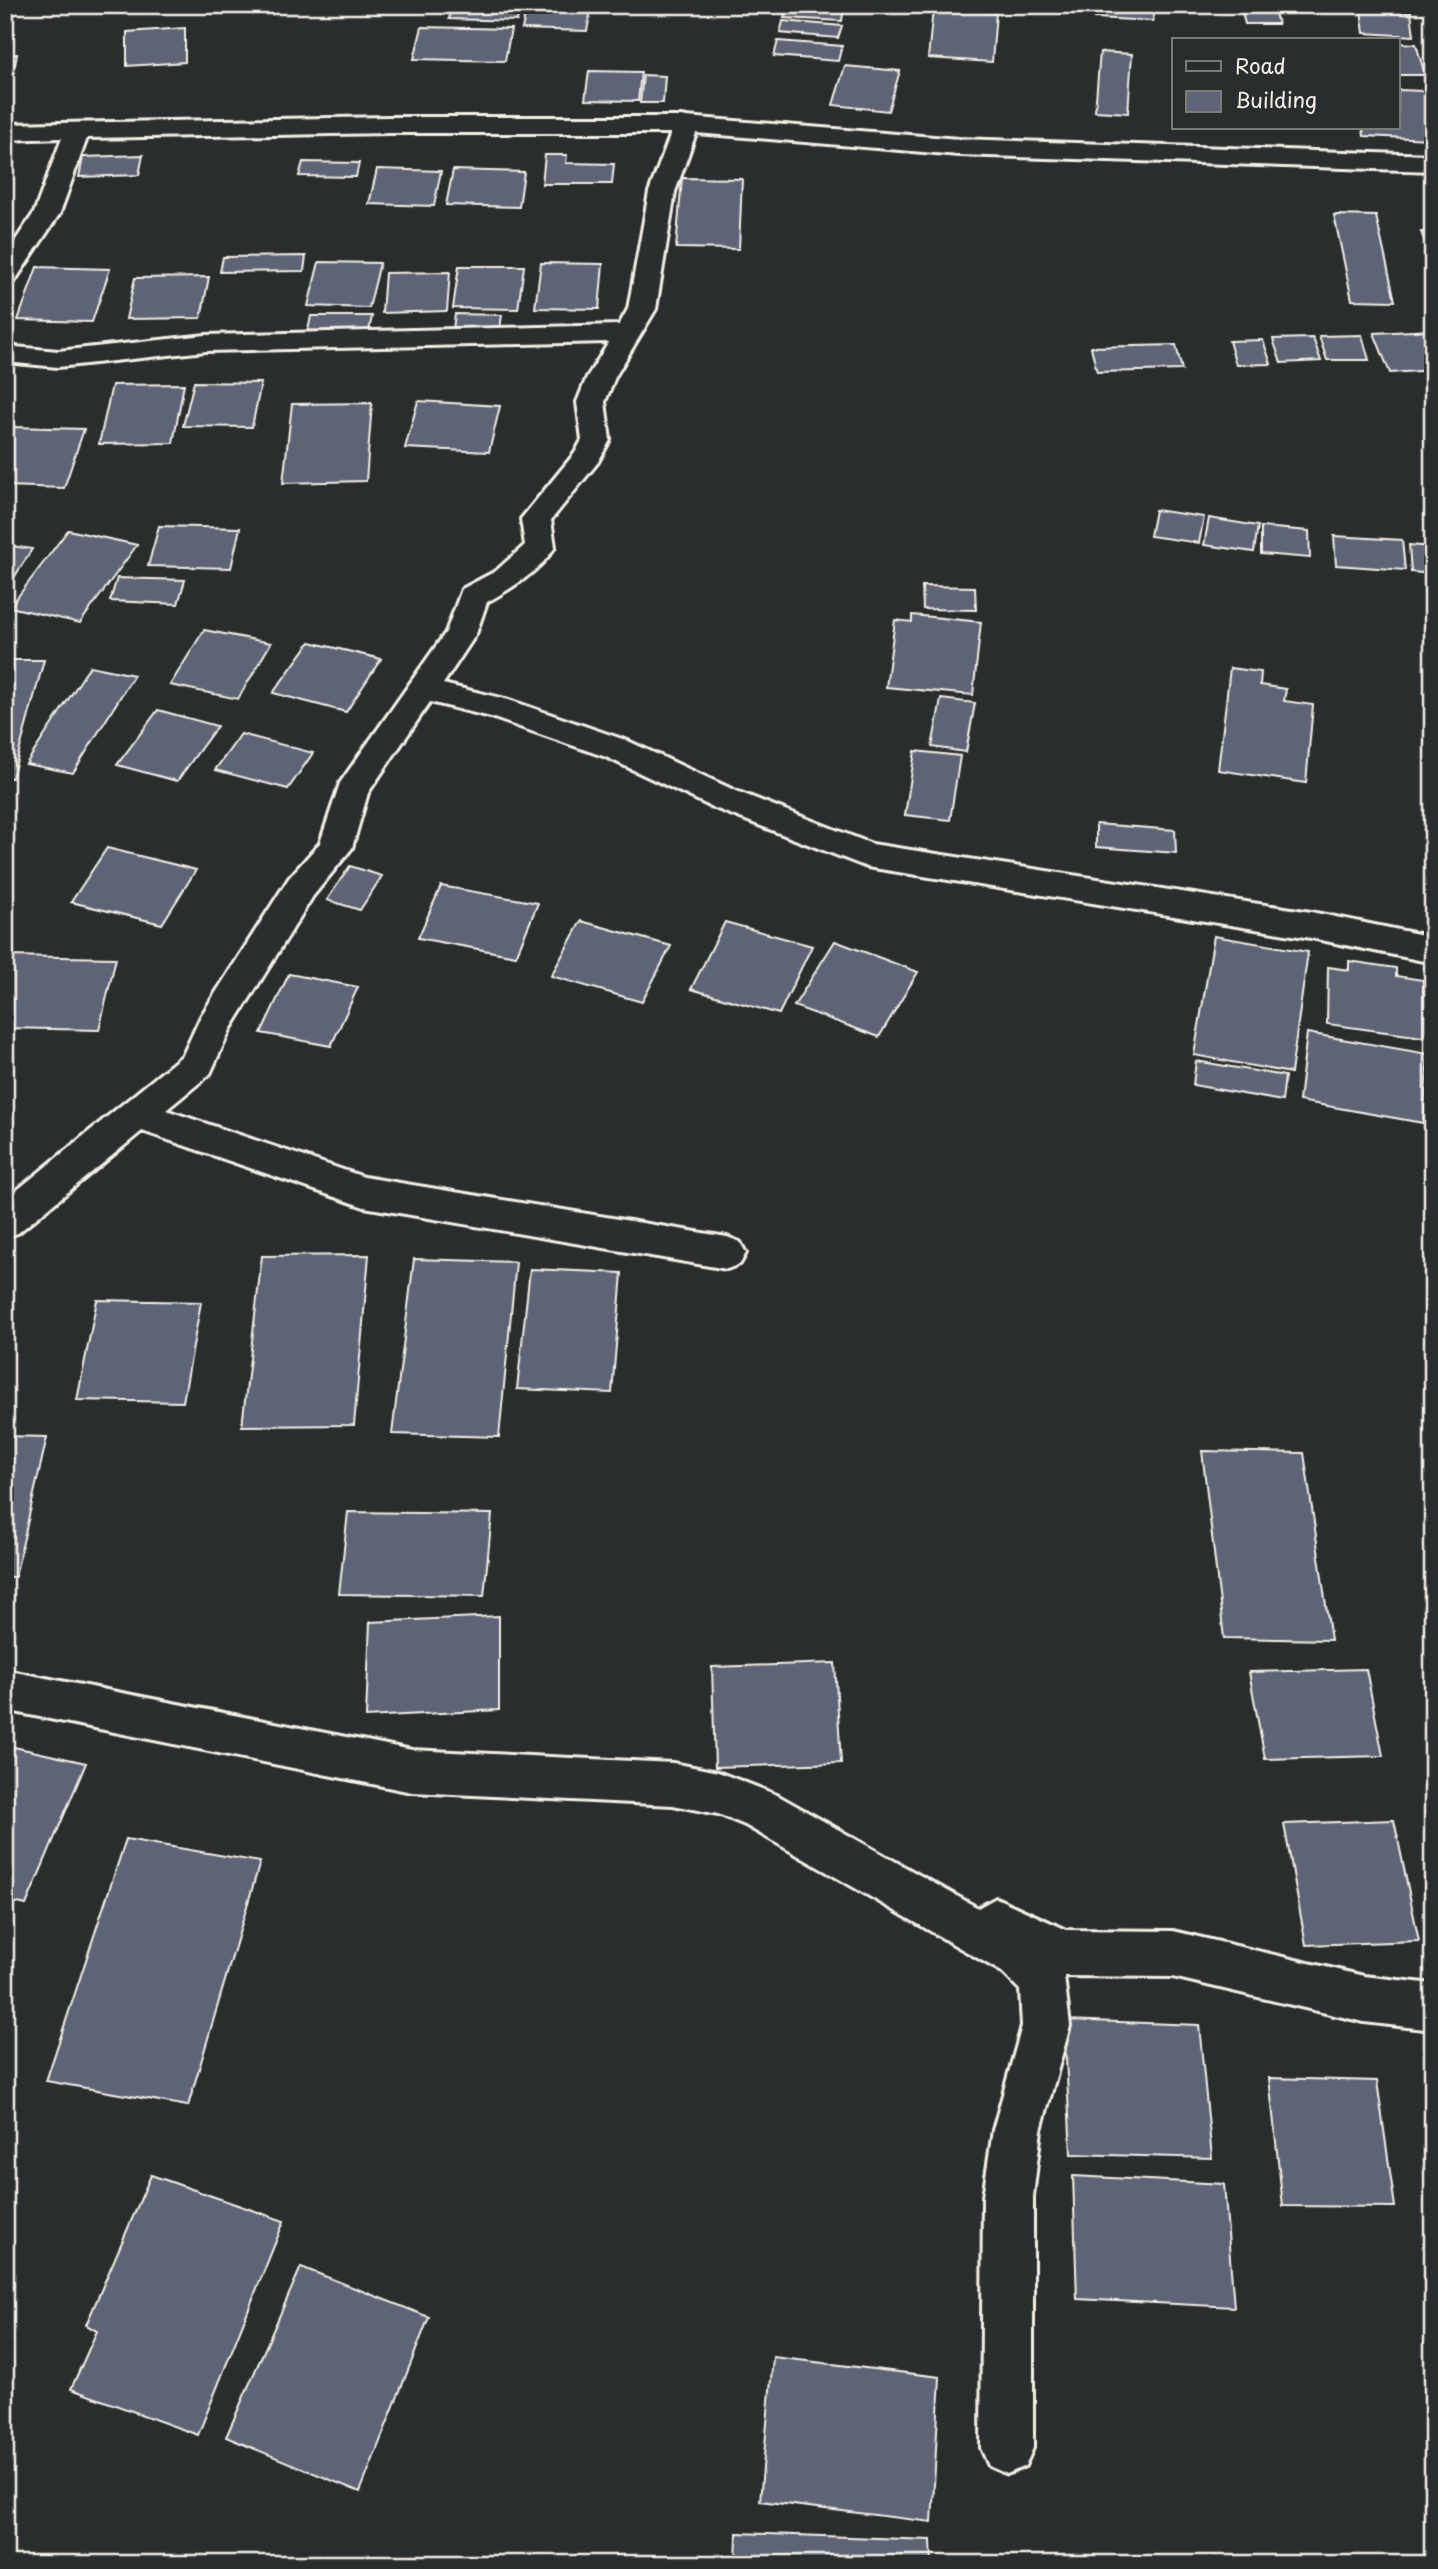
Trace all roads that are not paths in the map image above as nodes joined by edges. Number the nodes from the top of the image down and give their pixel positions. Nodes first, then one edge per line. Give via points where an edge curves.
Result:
1 (686, 125) junction
2 (77, 131) junction
3 (5, 132) edge
4 (1433, 163) edge
5 (5, 276) edge
6 (626, 333) junction
7 (5, 354) edge
8 (420, 689) junction
9 (1433, 950) edge
10 (136, 1114) junction
11 (5, 1223) edge
12 (727, 1253) dead end
13 (5, 1690) edge
14 (761, 1810) junction
15 (1433, 2007) edge
16 (1007, 2448) dead end

1 - 2 street
1 - 4 street via 959,147
1 - 6 street via 662,192 642,309
2 - 3 street
2 - 5 street via 47,213
6 - 7 street via 206,343 58,359
6 - 8 street via 590,402 596,440 536,519 540,547 506,578 473,596 461,634
8 - 9 street via 498,708 617,749 724,799 867,855 1311,925
8 - 10 street via 352,791 335,848 301,887 215,1026 197,1064
10 - 11 street
10 - 12 street via 364,1192
13 - 14 street via 412,1771 673,1784 718,1793
14 - 15 street via 1065,1953 1173,1954 1364,1999
14 - 16 street via 1018,1956 1042,1979 1046,2026 1017,2130 1008,2197

